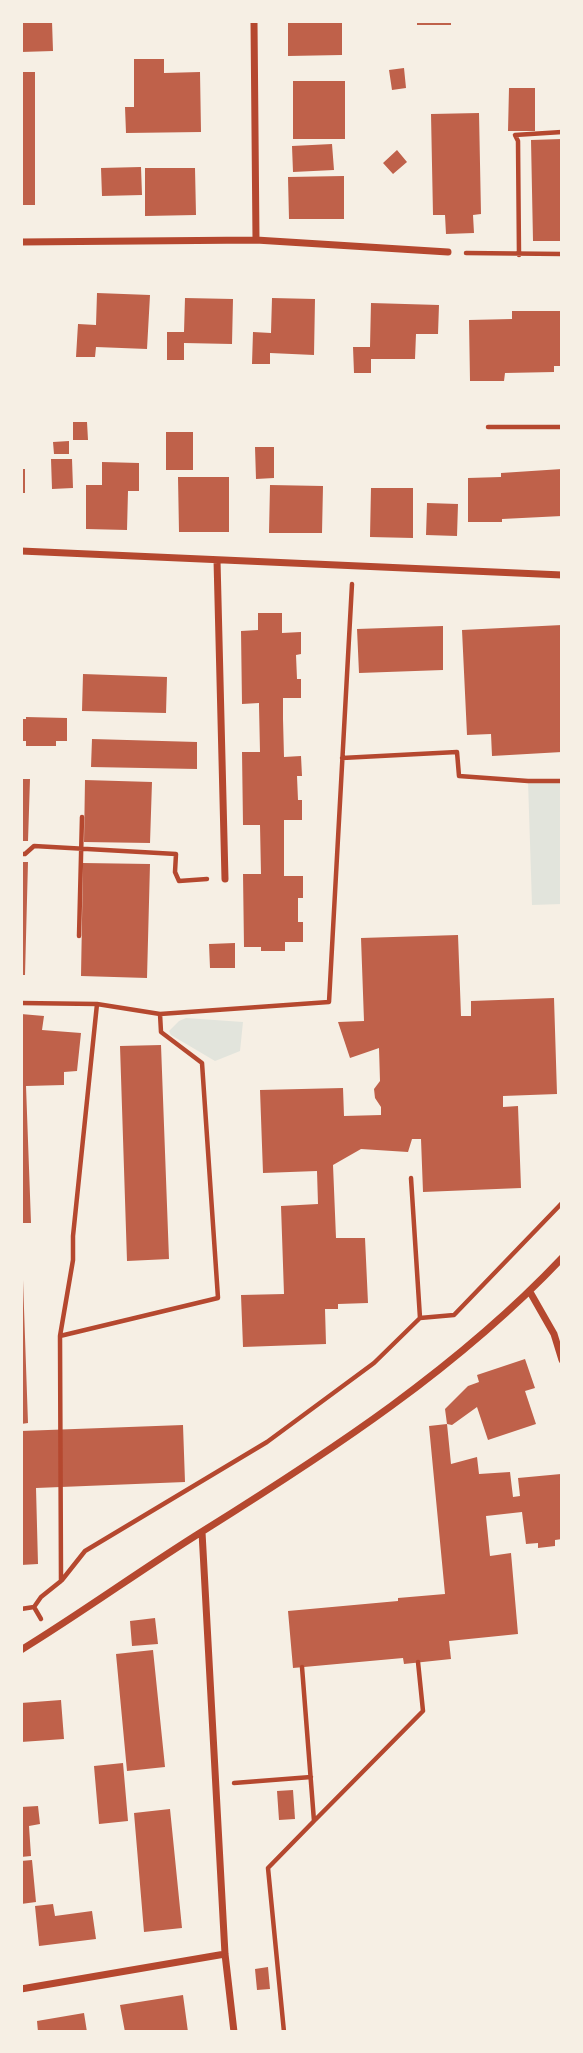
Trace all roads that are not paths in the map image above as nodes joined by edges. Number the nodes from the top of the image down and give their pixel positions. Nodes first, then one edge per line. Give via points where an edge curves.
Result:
1 (254, 21) edge
2 (256, 240) junction
3 (21, 242) edge
4 (448, 252) road end
5 (21, 551) edge
6 (217, 560) junction
7 (562, 575) edge
8 (225, 879) road end
9 (562, 1258) edge
10 (530, 1292) junction
11 (562, 1360) edge
12 (202, 1532) junction
13 (21, 1650) edge
14 (225, 1954) junction
15 (21, 1989) edge
16 (234, 2032) edge

1 - 2 street
2 - 3 street
2 - 4 street
5 - 6 street
6 - 7 street
6 - 8 street
9 - 10 street
10 - 11 street via 554,1334
10 - 12 street via 400,1401
12 - 13 street
12 - 14 street
14 - 15 street
14 - 16 street

